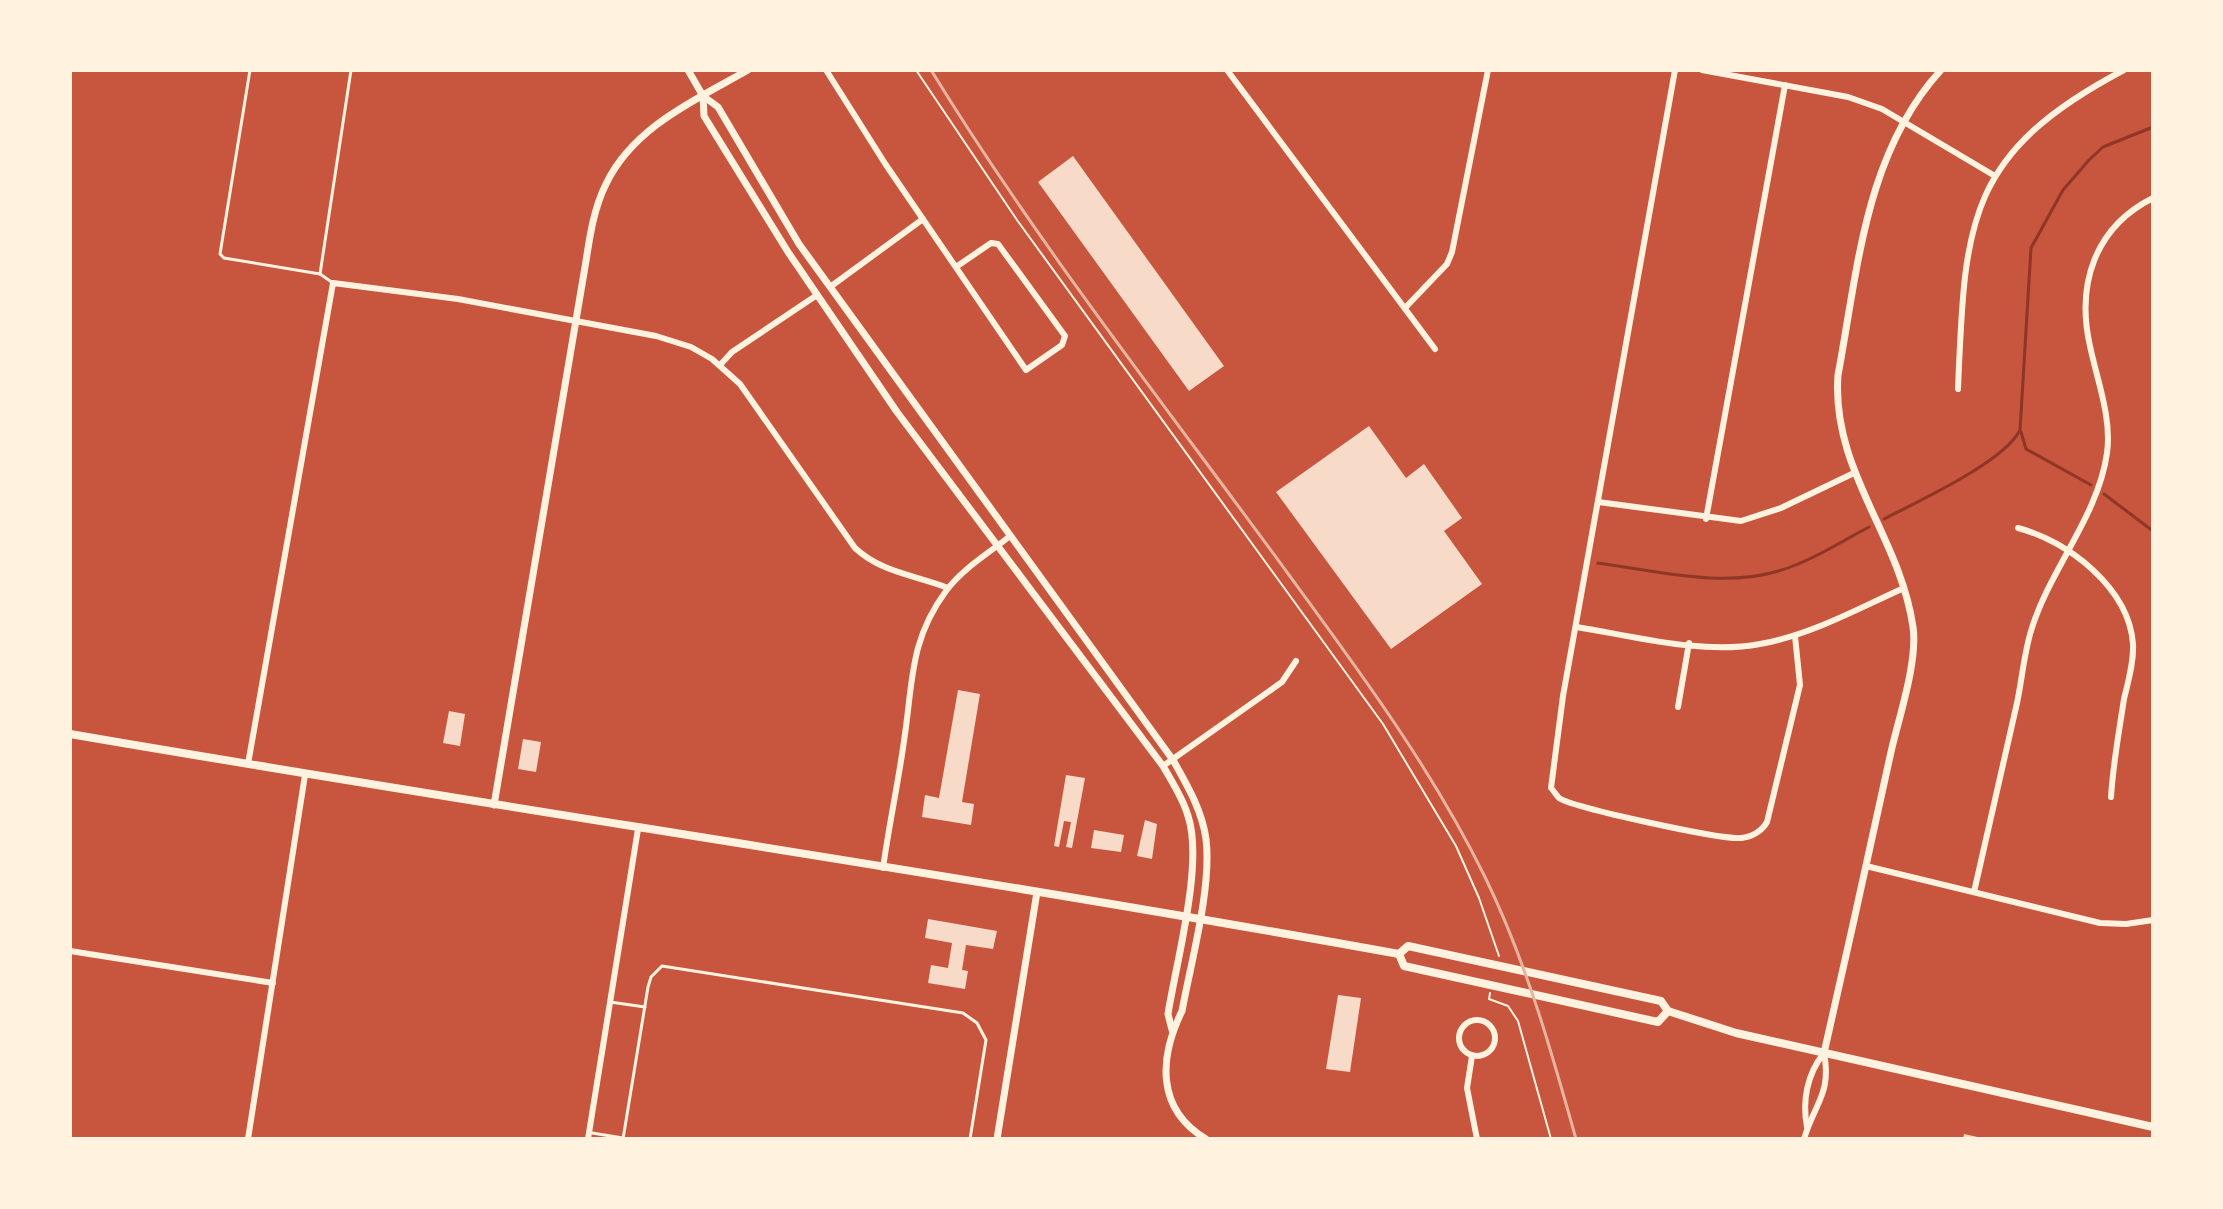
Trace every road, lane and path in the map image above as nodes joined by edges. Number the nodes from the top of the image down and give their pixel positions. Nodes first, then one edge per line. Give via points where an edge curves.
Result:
1 (250, 70) edge
2 (351, 70) edge
3 (688, 70) edge
4 (748, 70) edge
5 (826, 70) edge
6 (916, 70) edge
7 (1227, 70) edge
8 (1488, 70) edge
9 (1675, 70) edge
10 (1702, 70) edge
11 (1941, 70) edge
12 (2124, 70) edge
13 (1785, 85) junction
14 (703, 96) junction
15 (1902, 120) junction
16 (1995, 176) junction
17 (2153, 198) edge
18 (923, 219) junction
19 (956, 267) junction
20 (320, 274) junction
21 (333, 283) junction
22 (830, 287) junction
23 (817, 295) junction
24 (1405, 308) junction
25 (577, 321) junction
26 (1435, 349) dead end
27 (720, 365) junction
28 (1958, 389) dead end
29 (1854, 473) junction
30 (1598, 502) junction
31 (1706, 519) junction
32 (2018, 528) dead end
33 (1010, 536) junction
34 (997, 546) junction
35 (2068, 547) junction
36 (948, 588) junction
37 (1904, 588) junction
38 (1576, 627) junction
39 (1795, 636) junction
40 (1689, 643) junction
41 (1296, 661) dead end
42 (1678, 707) dead end
43 (70, 734) edge
44 (1173, 760) junction
45 (248, 764) junction
46 (1163, 766) junction
47 (305, 775) junction
48 (2111, 797) dead end
49 (494, 805) junction
50 (638, 829) junction
51 (1866, 866) junction
52 (883, 868) junction
53 (1037, 892) junction
54 (1974, 892) junction
55 (1184, 916) junction
56 (1199, 918) junction
57 (2153, 920) edge
58 (70, 951) edge
59 (1399, 954) junction
60 (1499, 954) dead end
61 (273, 983) junction
62 (1490, 994) dead end
63 (610, 1002) junction
64 (645, 1007) junction
65 (1668, 1011) junction
66 (1172, 1031) junction
67 (1824, 1053) junction
68 (1472, 1056) junction
69 (1807, 1127) junction
70 (2153, 1127) edge
71 (589, 1136) edge
72 (623, 1138) edge
73 (248, 1139) edge
74 (970, 1139) edge
75 (997, 1139) edge
76 (1206, 1139) edge
77 (1477, 1139) edge
78 (1551, 1139) edge
79 (1804, 1139) edge

1 - 20 lane via 220,254
2 - 20 lane
3 - 14 street
4 - 14 street
5 - 18 street
6 - 60 path via 1017,220 1383,724 1456,846
7 - 24 street
8 - 24 street via 1452,252
9 - 30 street
10 - 13 street
11 - 15 street
12 - 16 street via 2052,112
13 - 15 street via 1848,97
13 - 31 street
14 - 22 street via 718,107
14 - 23 street via 704,116
14 - 25 street via 648,131 605,184 593,219
15 - 16 street
15 - 29 street via 1869,212 1838,375 1838,418
16 - 28 street via 1973,221 1967,250
17 - 35 street via 2111,230 2087,278 2089,341 2107,427 2107,452 2094,498
18 - 19 street
18 - 22 street
19 - 19 street via 1026,370 1062,345 1065,336 998,244 991,243
20 - 21 lane
21 - 25 street
21 - 45 street
22 - 23 street
22 - 33 street
23 - 27 street
23 - 34 street
24 - 26 street
25 - 27 street via 668,338
25 - 49 street
27 - 36 street via 740,384 855,548 884,569
29 - 31 street via 1752,519
29 - 37 street
30 - 31 street
30 - 38 street
32 - 35 street
33 - 34 street
33 - 44 street
34 - 36 street
34 - 46 street
35 - 48 street via 2117,602 2130,627 2133,645
35 - 54 street via 2031,631
36 - 52 street via 913,657
37 - 39 street
37 - 51 street via 1912,647
38 - 39 street via 1552,763 1551,788 1558,797 1741,838 1764,827 1775,793 1800,685
38 - 40 street
39 - 40 street via 1757,645
40 - 42 street
41 - 44 street via 1282,682
43 - 45 main road
44 - 46 street
44 - 56 street via 1206,837
45 - 47 main road
46 - 55 street via 1182,799 1193,840
47 - 49 main road
47 - 61 street
49 - 50 main road
50 - 52 main road
50 - 63 street
51 - 54 street
51 - 67 street
52 - 53 main road
53 - 55 main road
53 - 75 street
54 - 57 street via 2100,923
55 - 56 main road
55 - 66 street via 1168,1014
56 - 59 main road
56 - 66 street via 1182,1011
58 - 61 street
59 - 65 main road via 1408,946 1498,962 1661,1001
59 - 65 main road via 1404,966 1658,1022
61 - 73 street
62 - 78 path via 1489,999 1508,1006 1518,1021
63 - 64 lane
63 - 71 street
64 - 72 lane
64 - 74 lane via 651,977 662,966 963,1013 977,1023 986,1040
65 - 67 main road
66 - 76 street via 1167,1091 1178,1117
67 - 69 street via 1828,1074
67 - 69 street via 1813,1066 1803,1107
67 - 70 main road
68 - 68 street via 1486,1054 1494,1042 1491,1027 1478,1020 1459,1035 1460,1046
68 - 77 street via 1467,1088
69 - 79 street
71 - 72 lane

